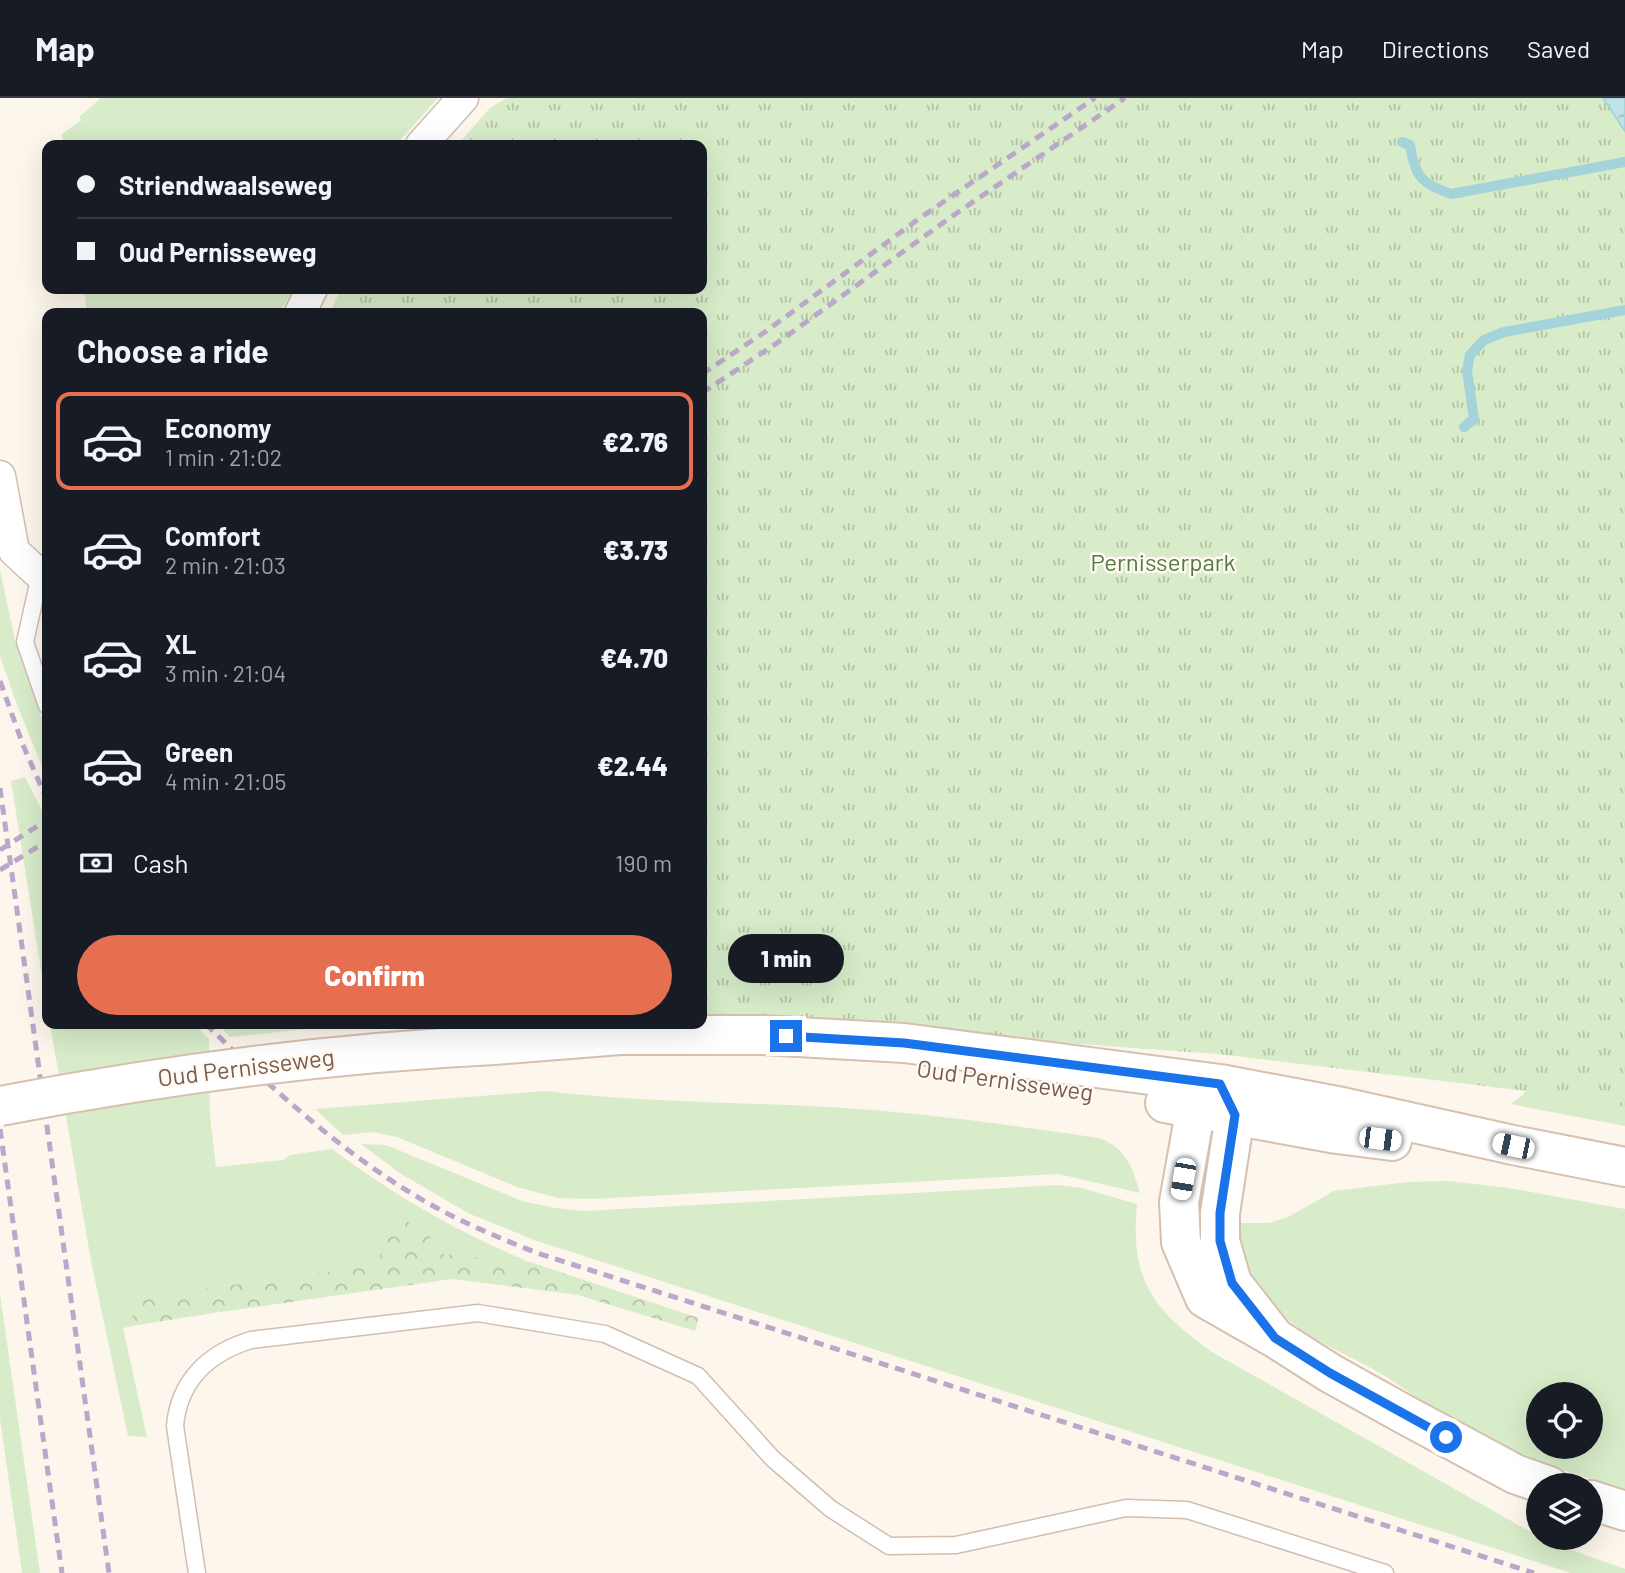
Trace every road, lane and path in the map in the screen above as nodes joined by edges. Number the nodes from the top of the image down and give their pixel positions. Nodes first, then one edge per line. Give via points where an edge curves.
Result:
1 (463, 98) edge
2 (425, 140) edge
3 (0, 476) edge
4 (42, 575) edge
5 (42, 584) edge
6 (42, 691) edge
7 (1217, 1102) junction
8 (0, 1106) edge
9 (1625, 1167) edge
10 (1526, 1478) edge
11 (1603, 1504) edge
12 (1625, 1511) edge
13 (197, 1573) edge
14 (1385, 1573) edge

1 - 2 street
3 - 4 street via 14,551
5 - 6 lane via 25,642
7 - 8 street, Oud Pernisseweg, bridge via 904,1043 763,1035 620,1035 343,1055
7 - 9 street, Oud Pernisseweg via 1342,1107
7 - 10 street via 1179,1202 1181,1242 1205,1297 1330,1373
11 - 12 street
13 - 14 lane via 175,1426 187,1384 207,1361 251,1340 478,1313 605,1334 698,1376 773,1460 831,1509 890,1546 956,1545 1126,1508 1188,1510

